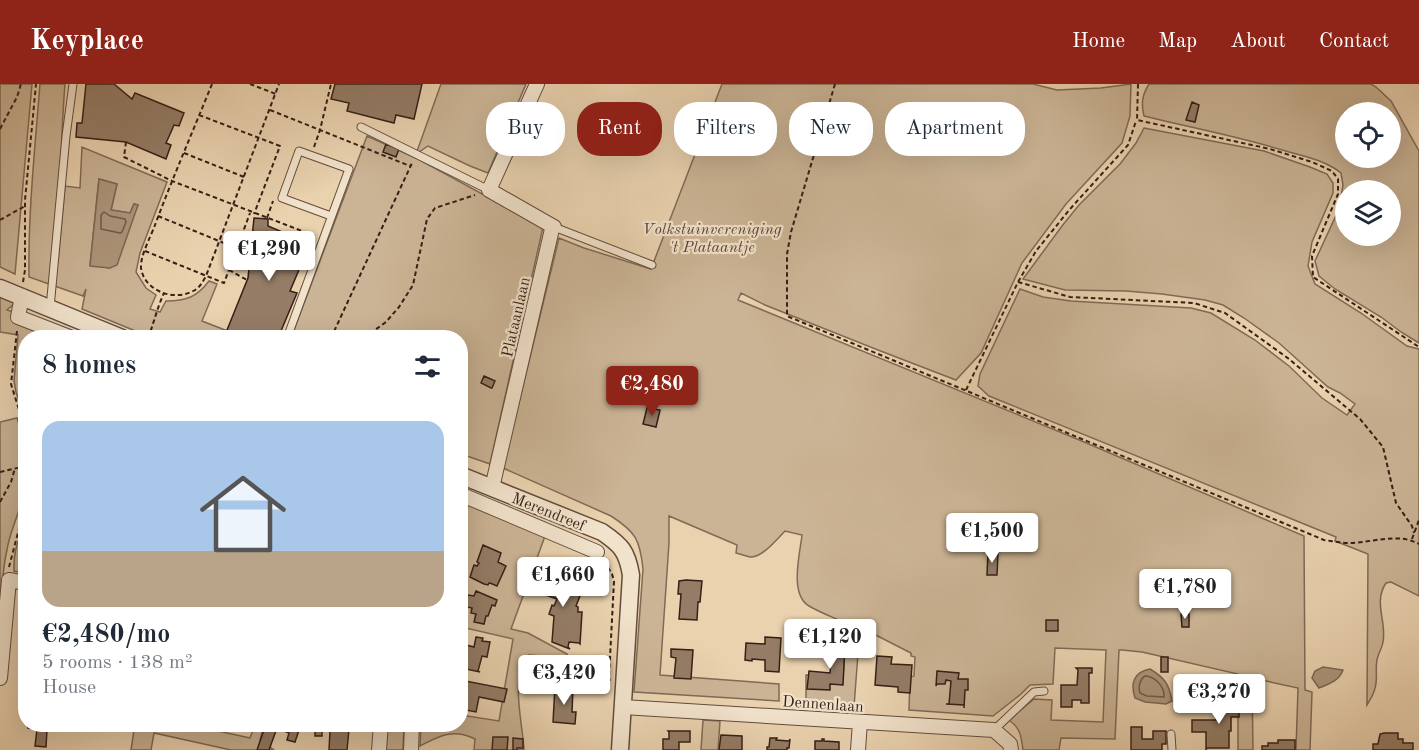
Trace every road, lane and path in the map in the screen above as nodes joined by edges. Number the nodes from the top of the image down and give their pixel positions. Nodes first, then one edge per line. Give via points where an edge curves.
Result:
1 (21, 84) edge
2 (36, 84) edge
3 (73, 84) edge
4 (212, 84) edge
5 (250, 84) edge
6 (279, 84) edge
7 (331, 84) edge
8 (537, 84) edge
9 (835, 84) edge
10 (1138, 84) edge
11 (276, 94) junction
12 (270, 110) junction
13 (199, 115) junction
14 (1137, 120) junction
15 (361, 127) dead end
16 (0, 129) edge
17 (320, 130) junction
18 (259, 138) junction
19 (126, 142) dead end
20 (184, 153) junction
21 (416, 154) junction
22 (311, 156) junction
23 (410, 166) junction
24 (244, 177) junction
25 (172, 181) junction
26 (489, 190) junction
27 (282, 198) junction
28 (232, 205) junction
29 (25, 206) junction
30 (250, 212) junction
31 (255, 214) junction
32 (158, 216) junction
33 (331, 216) junction
34 (267, 218) junction
35 (0, 220) edge
36 (554, 227) junction
37 (323, 239) junction
38 (219, 240) junction
39 (237, 248) junction
40 (145, 251) junction
41 (652, 265) dead end
42 (229, 270) junction
43 (206, 276) junction
44 (247, 280) dead end
45 (1018, 282) junction
46 (0, 288) edge
47 (22, 292) junction
48 (164, 293) junction
49 (50, 309) junction
50 (18, 317) junction
51 (51, 330) edge
52 (102, 330) edge
53 (151, 330) edge
54 (290, 330) edge
55 (335, 330) edge
56 (374, 330) edge
57 (1419, 347) edge
58 (966, 390) junction
59 (18, 406) edge
60 (18, 467) edge
61 (15, 468) junction
62 (0, 472) edge
63 (468, 478) edge
64 (492, 488) junction
65 (1, 496) edge
66 (0, 502) edge
67 (468, 502) edge
68 (1419, 520) edge
69 (18, 532) edge
70 (1414, 533) junction
71 (1412, 540) junction
72 (1419, 544) edge
73 (597, 552) dead end
74 (9, 580) junction
75 (18, 582) edge
76 (0, 678) edge
77 (1044, 691) dead end
78 (623, 707) junction
79 (860, 722) junction
80 (994, 730) junction
81 (380, 732) edge
82 (412, 732) edge
83 (1172, 734) dead end
84 (379, 750) edge
85 (411, 750) edge
86 (620, 750) edge
87 (858, 750) edge
88 (1011, 750) edge
89 (1172, 750) edge

1 - 16 path
2 - 29 path
3 - 49 lane
4 - 13 path
5 - 11 path
6 - 11 path
7 - 17 path
8 - 26 street
9 - 58 path via 791,232 787,316
10 - 14 path
11 - 12 path
12 - 17 path
12 - 18 path
13 - 18 path
13 - 20 path
14 - 45 path via 1128,145 1036,251
14 - 57 path via 1270,149 1332,171 1338,179 1338,194 1312,256 1313,277
15 - 21 lane
17 - 22 path
17 - 23 path
18 - 24 path
18 - 31 path via 280,146
19 - 25 path via 123,157
20 - 24 path
20 - 25 path
21 - 23 path
21 - 26 lane
22 - 27 lane via 299,151
22 - 33 lane via 349,169
23 - 55 path
24 - 28 path
25 - 28 path
25 - 32 path
26 - 36 street
26 - 56 path via 435,208 427,219 413,285 399,307
27 - 33 lane
27 - 34 path via 273,201
28 - 30 path
28 - 38 path
29 - 35 path
29 - 47 path
30 - 31 path
30 - 39 path
31 - 34 path
32 - 38 path
32 - 40 path
33 - 37 lane
34 - 37 path
36 - 41 lane
36 - 64 street, Plataanlaan
37 - 54 lane
38 - 39 path
38 - 43 path
39 - 42 path
40 - 43 path
40 - 48 path via 143,275 153,288
42 - 43 path via 224,283
42 - 44 path
43 - 48 path via 193,292 175,296
45 - 58 path
45 - 70 path via 1070,297 1194,303 1225,313 1360,419 1383,447 1396,503
46 - 47 street
47 - 49 street
47 - 50 street
48 - 53 path
49 - 52 street
50 - 51 street
50 - 59 path via 11,384
58 - 71 path via 1324,540
60 - 61 path
61 - 62 path
61 - 65 path
63 - 64 street, Merendreef
64 - 78 street, Merendreef via 602,532 618,543 628,559 631,575
65 - 66 path
67 - 73 street, Merendreef
68 - 70 path
69 - 74 path
70 - 71 path
71 - 72 path
74 - 75 street
74 - 76 street
77 - 80 lane via 1034,692
78 - 79 street, Dennenlaan
78 - 86 street
79 - 80 street, Dennenlaan
79 - 87 street
80 - 88 street via 1010,744
81 - 84 street
82 - 85 street
83 - 89 lane

